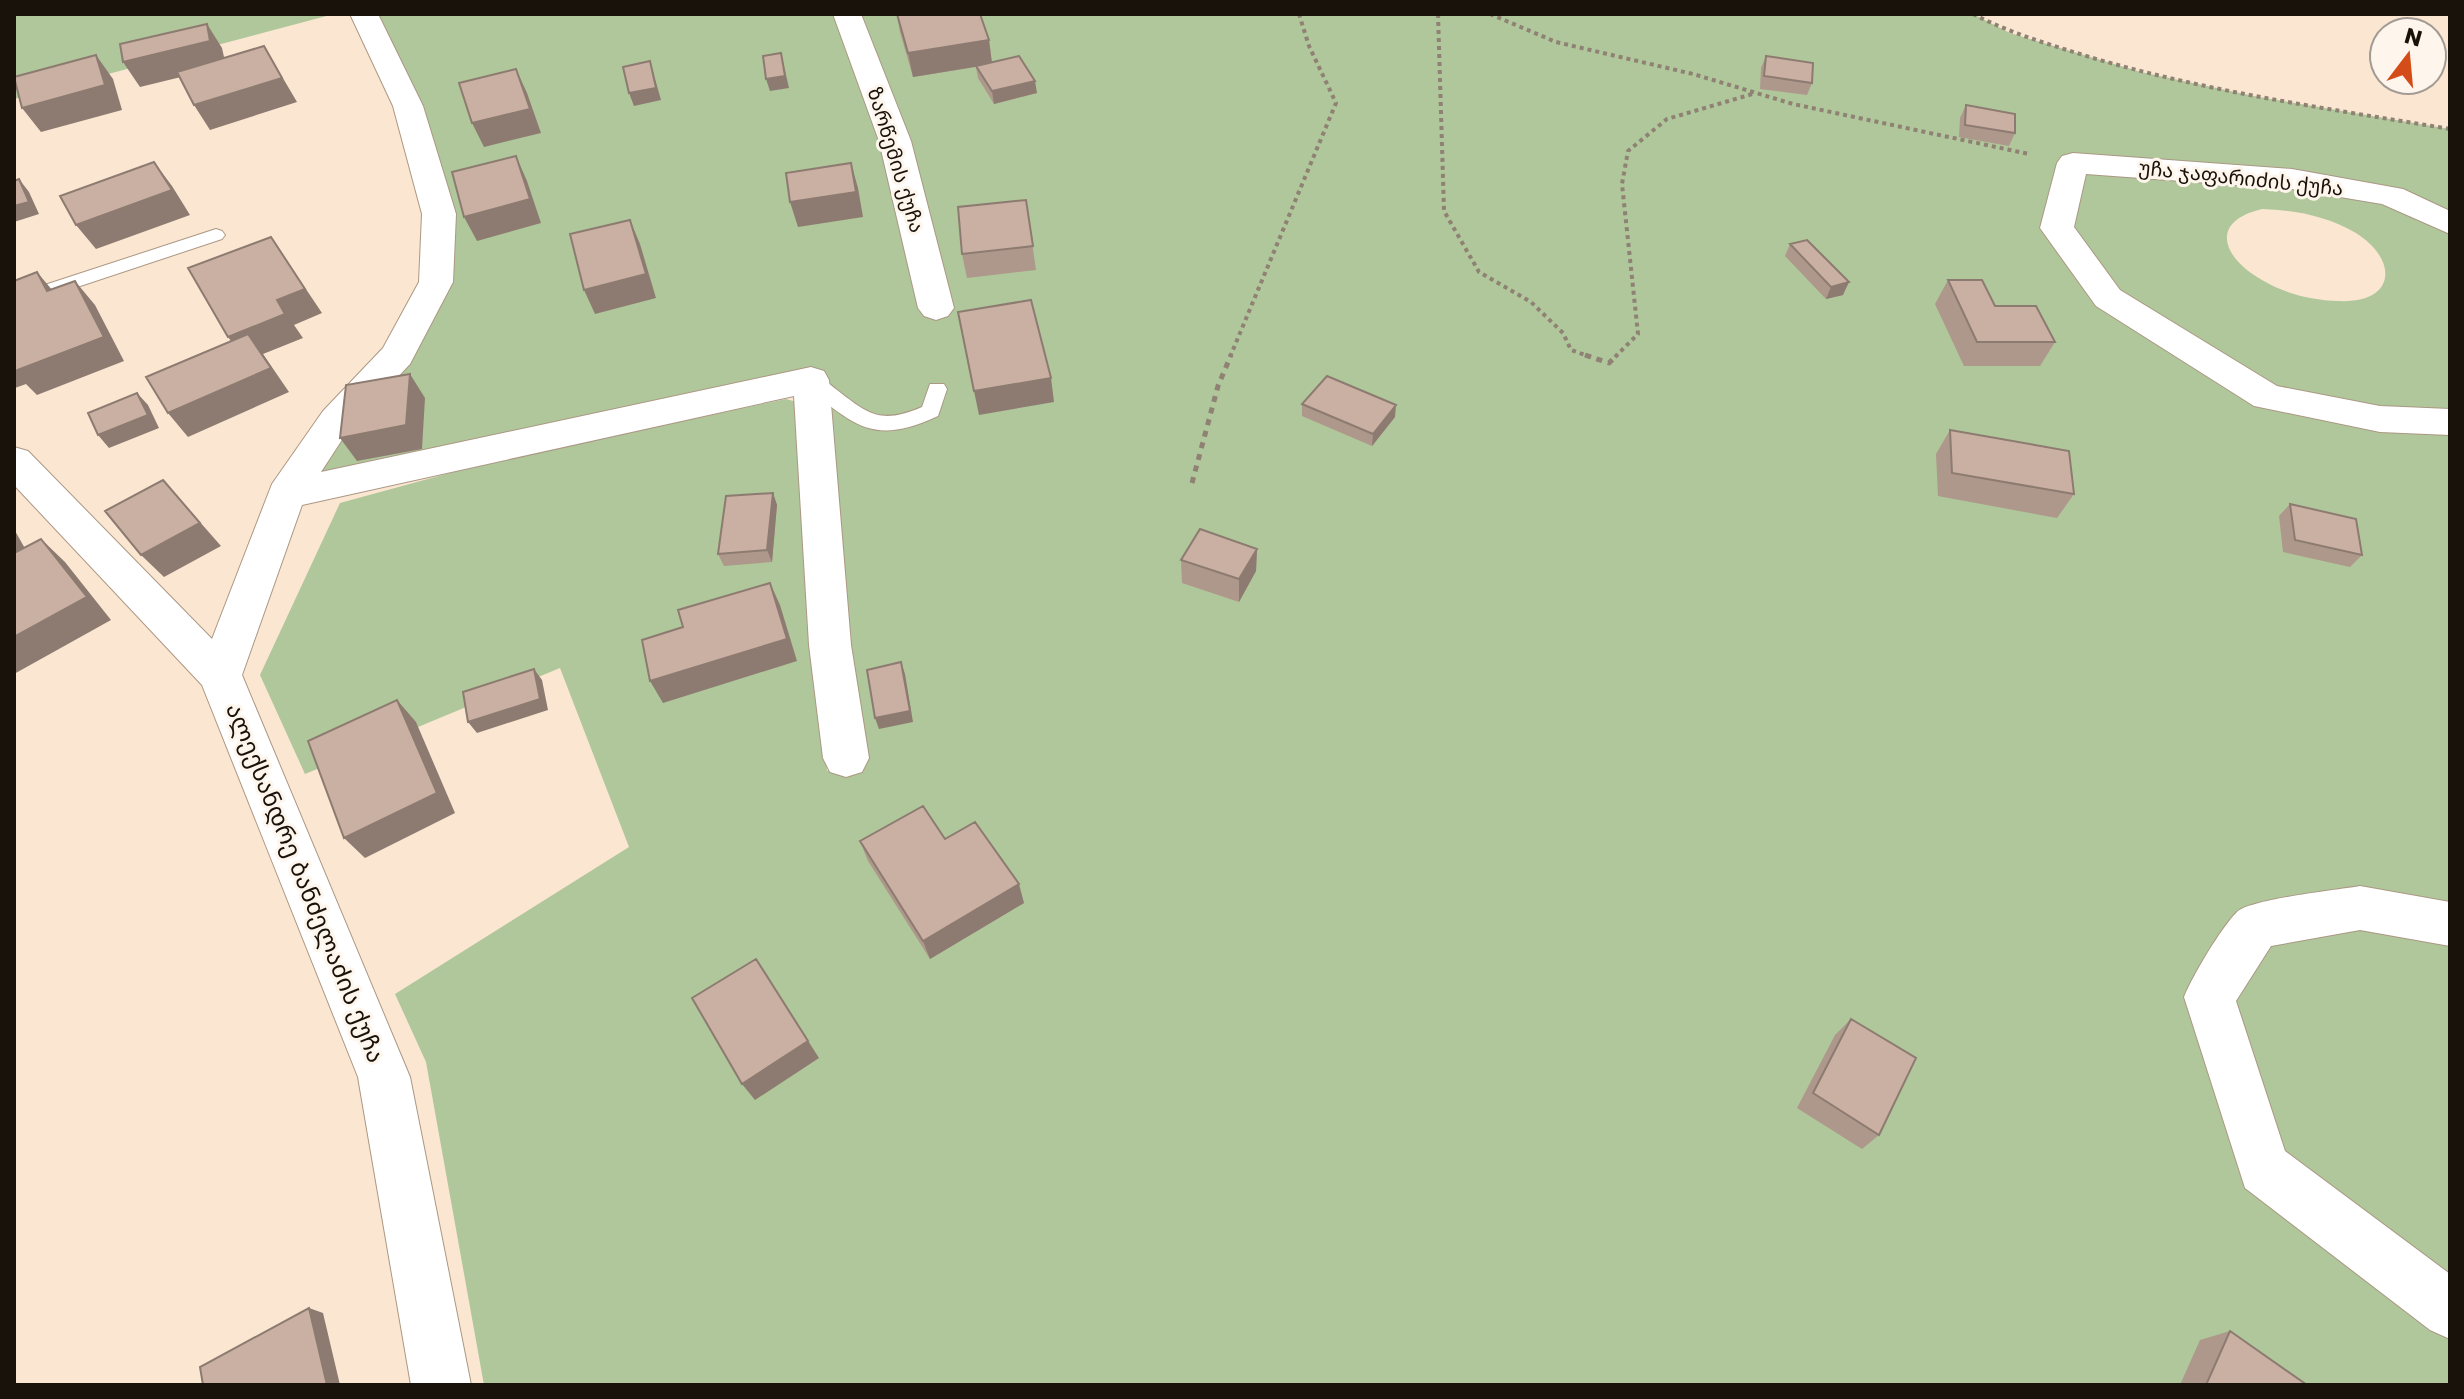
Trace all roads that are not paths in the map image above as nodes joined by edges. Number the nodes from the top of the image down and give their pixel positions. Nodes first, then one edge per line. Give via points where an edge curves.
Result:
1 (364, 14) edge
2 (847, 14) edge
3 (2450, 224) edge
4 (216, 235) dead end
5 (14, 302) edge
6 (936, 308) dead end
7 (811, 380) junction
8 (937, 389) dead end
9 (2450, 422) edge
10 (14, 461) edge
11 (286, 494) junction
12 (220, 675) junction
13 (846, 758) dead end
14 (2450, 924) edge
15 (2450, 1310) edge
16 (441, 1385) edge

1 - 11 street via 408,106 439,214 436,282 397,355 336,420
2 - 6 street, ზარწემის ქუჩა via 895,141
3 - 9 street, უჩა ჯაფარიძის ქუჩა via 2391,196 2292,179 2073,163 2057,228 2108,298 2267,397 2380,419
4 - 5 lane
7 - 8 lane via 881,425 931,411
7 - 11 street
7 - 13 street via 830,645
10 - 12 street, ალექსანდრე ბანძელაძის ქუჩა
11 - 12 street
12 - 16 street, ალექსანდრე ბანძელაძის ქუჩა via 384,1077
14 - 15 street via 2360,908 2256,926 2209,997 2264,1169

